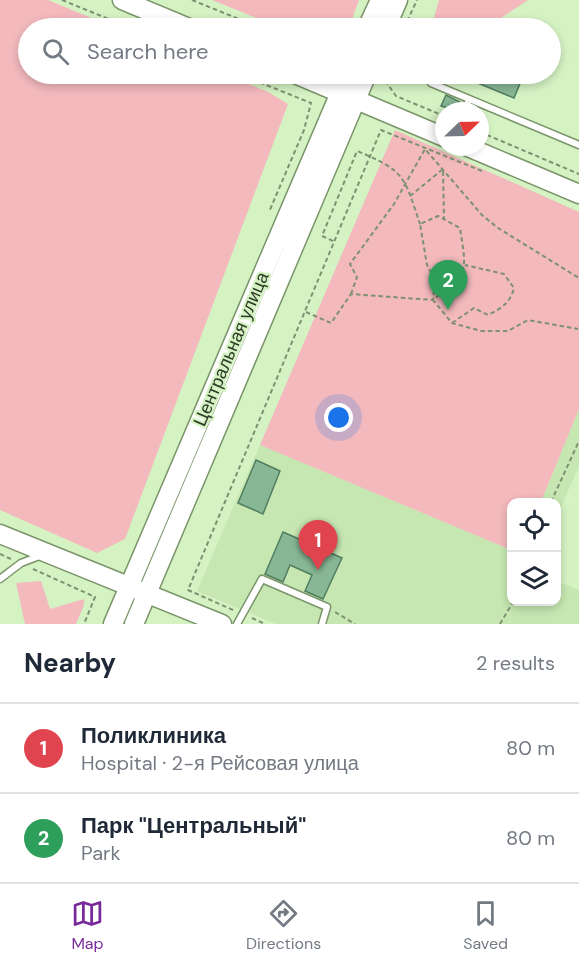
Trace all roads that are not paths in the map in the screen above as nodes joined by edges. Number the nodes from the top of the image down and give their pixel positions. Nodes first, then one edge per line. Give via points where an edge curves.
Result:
1 (122, 0) edge
2 (380, 0) edge
3 (398, 0) edge
4 (165, 18) edge
5 (372, 18) edge
6 (390, 18) edge
7 (319, 84) edge
8 (348, 84) edge
9 (358, 84) edge
10 (433, 84) edge
11 (348, 96) junction
12 (469, 99) junction
13 (468, 102) edge
14 (435, 133) edge
15 (579, 145) edge
16 (489, 156) edge
17 (579, 194) edge
18 (0, 534) edge
19 (46, 554) junction
20 (0, 579) edge
21 (129, 587) junction
22 (147, 593) junction
23 (113, 624) edge
24 (134, 624) edge
25 (222, 624) edge
26 (237, 624) edge
27 (322, 624) edge

1 - 4 main road
2 - 5 main road
3 - 6 main road
7 - 11 main road
8 - 11 main road, Центральная улица
9 - 11 main road, Центральная улица
10 - 12 lane
11 - 14 main road
11 - 21 main road, Центральная улица
11 - 22 main road, Центральная улица
12 - 13 lane
12 - 15 lane
16 - 17 main road
18 - 19 main road
19 - 20 lane via 21,563
19 - 21 main road
21 - 22 main road
21 - 23 main road, Центральная улица
22 - 24 main road, Центральная улица
22 - 25 main road
26 - 27 lane via 262,579 327,607

